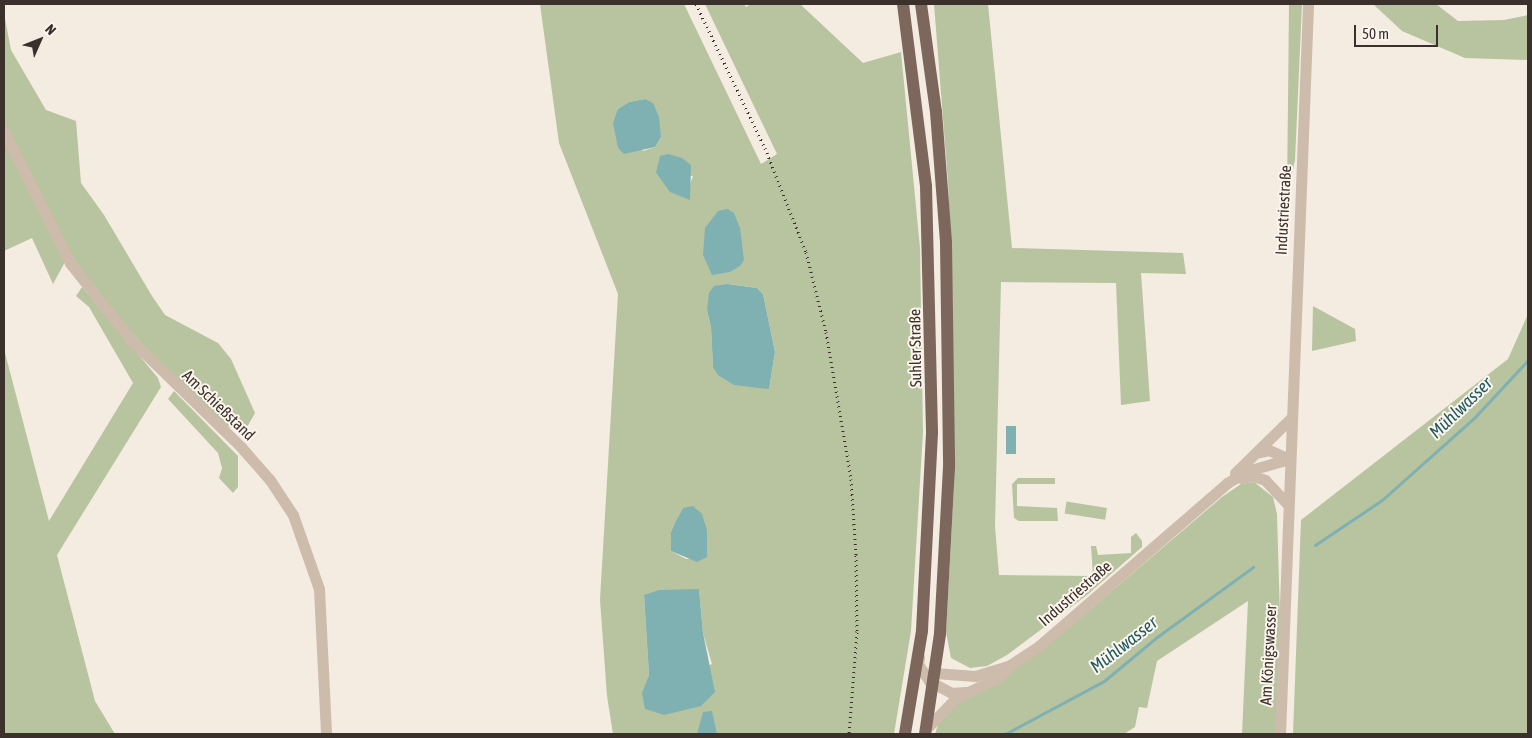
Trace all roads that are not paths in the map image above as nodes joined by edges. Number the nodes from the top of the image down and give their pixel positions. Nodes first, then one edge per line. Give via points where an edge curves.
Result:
1 (903, 4) edge
2 (921, 4) edge
3 (1308, 4) edge
4 (4, 131) edge
5 (1291, 418) junction
6 (1253, 455) junction
7 (1289, 460) junction
8 (1217, 491) junction
9 (1288, 505) junction
10 (1288, 578) joint
11 (919, 653) junction
12 (1010, 665) junction
13 (932, 678) junction
14 (913, 692) junction
15 (968, 692) junction
16 (926, 732) edge
17 (326, 734) edge
18 (905, 734) edge
19 (1280, 734) edge

1 - 11 main road, Suhler Straße via 913,69 930,248 932,434
2 - 13 main road, Suhler Straße via 936,112 946,243 948,522
3 - 5 street, Industriestraße
4 - 17 street, Am Schießstand via 70,263 131,340 241,447 270,480 293,515 319,589
5 - 6 street, Industriestraße
5 - 7 street, Industriestraße
6 - 7 street via 1269,450
6 - 8 street, Industriestraße
7 - 8 street, Industriestraße via 1247,471
7 - 9 street, Industriestraße
8 - 9 street, Industriestraße via 1236,479 1254,476 1269,483
8 - 12 street, Industriestraße via 1039,646
9 - 10 street, Industriestraße
10 - 19 street, Am Königswasser
11 - 13 street via 918,664
11 - 14 main road, Suhler Straße
12 - 13 street, Industriestraße via 975,676
12 - 15 street via 998,678
13 - 14 main road
13 - 15 street via 952,693
13 - 16 main road, Suhler Straße
14 - 18 main road, Suhler Straße
15 - 16 street via 947,705

